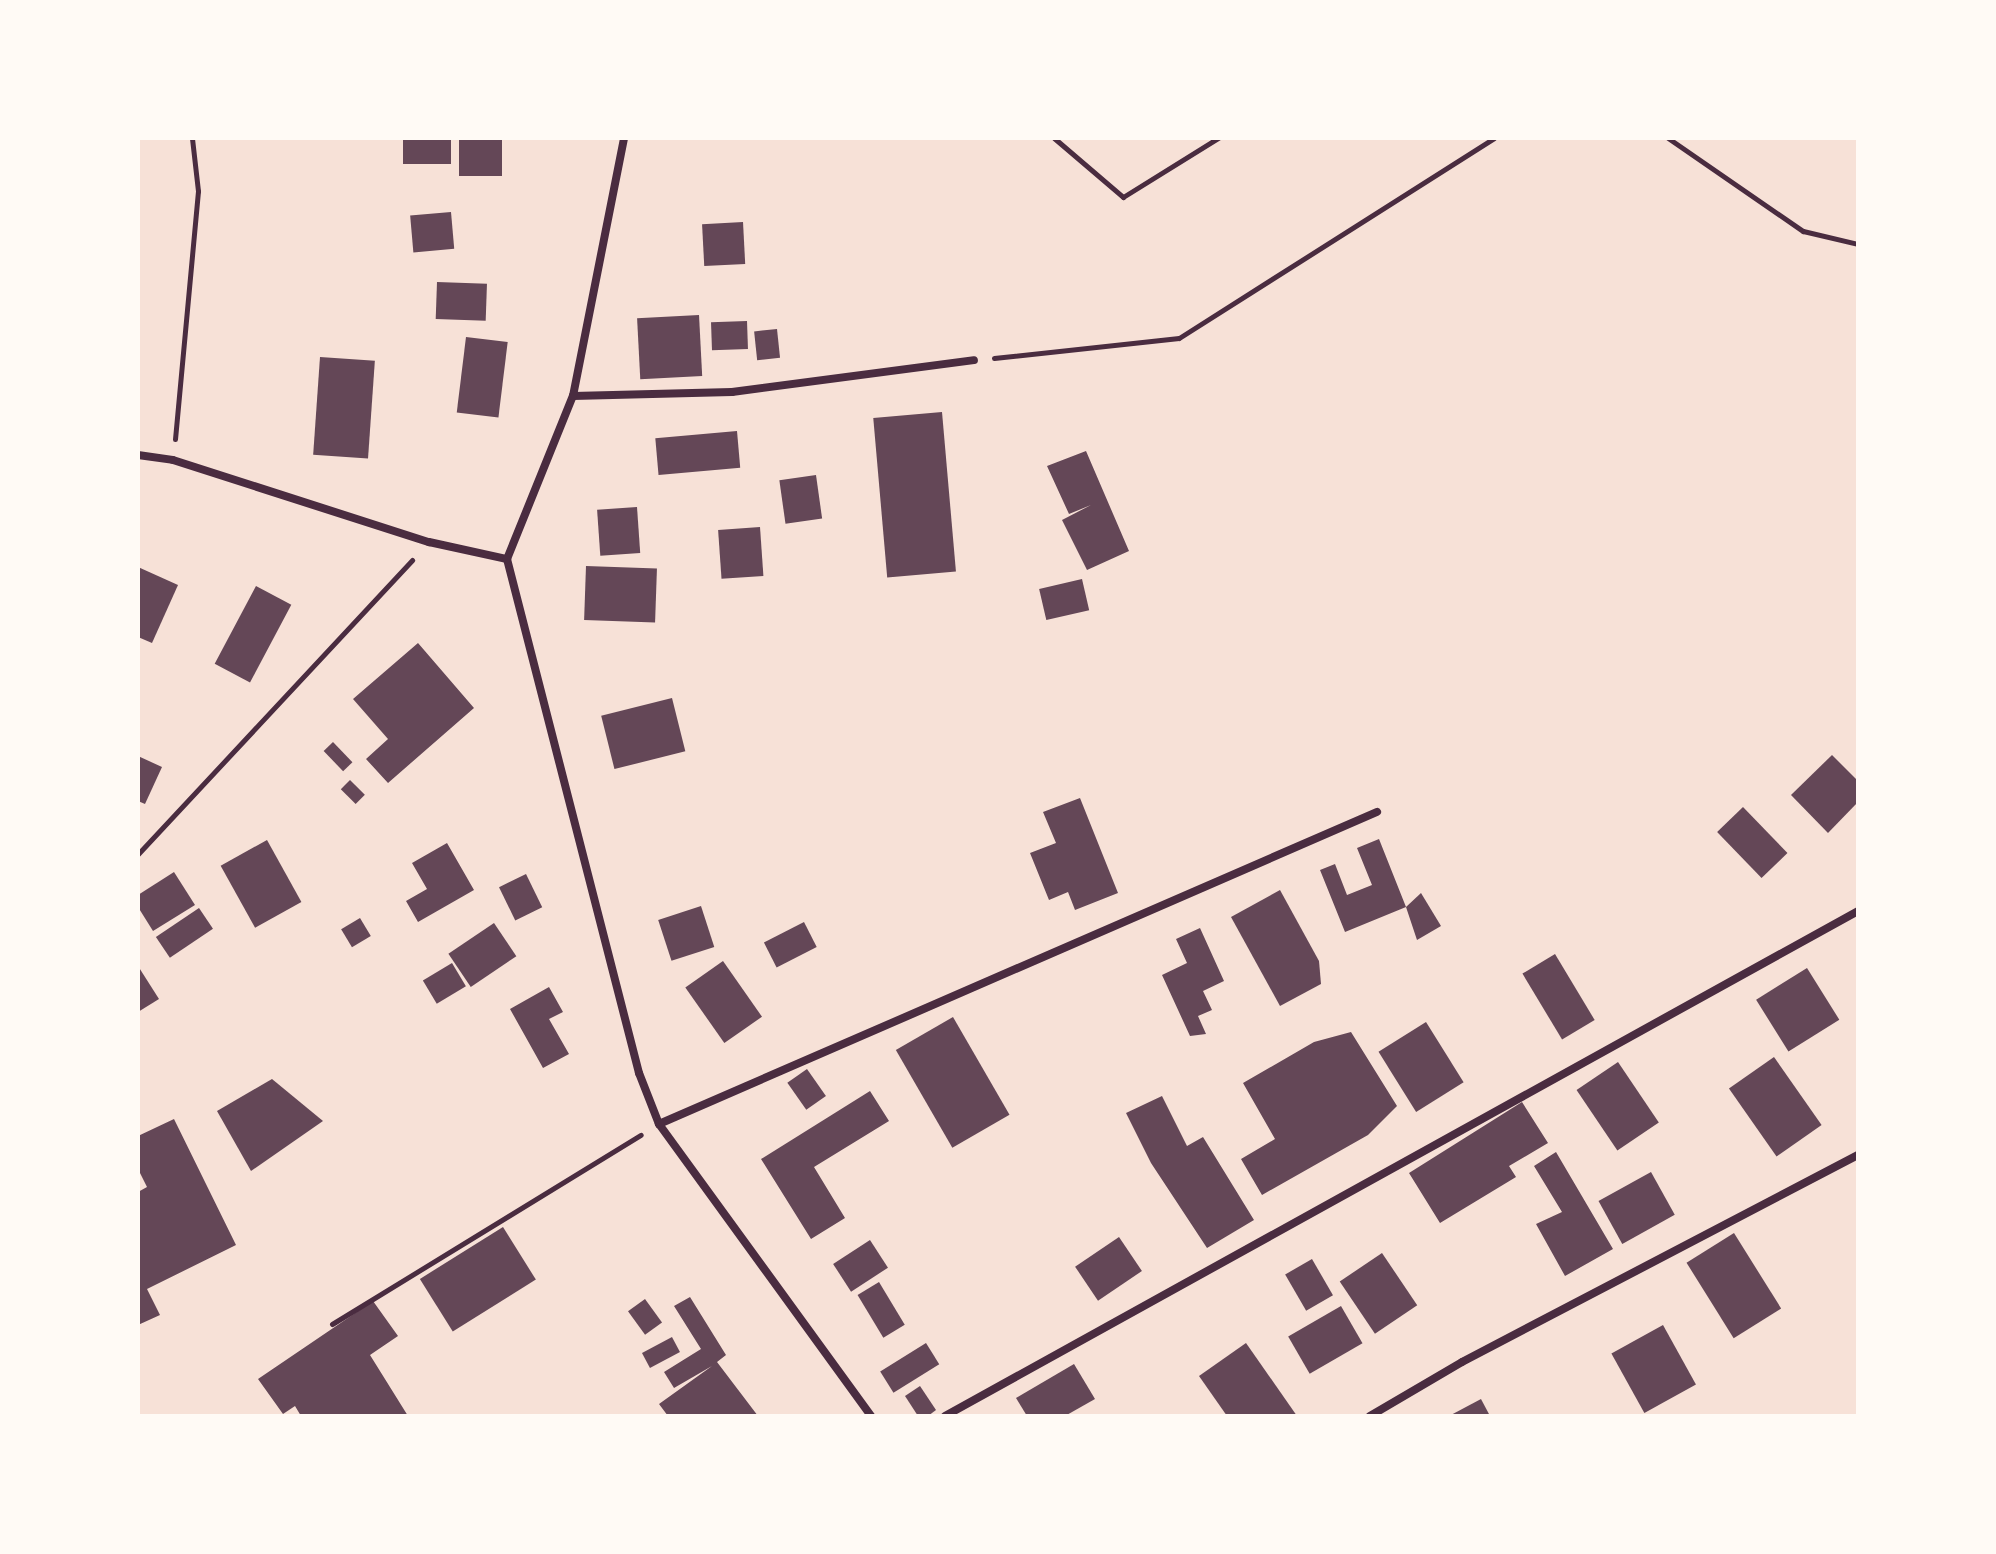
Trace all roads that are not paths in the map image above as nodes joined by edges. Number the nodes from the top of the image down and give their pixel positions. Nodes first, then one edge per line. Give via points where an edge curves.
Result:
1 (624, 138) edge
2 (974, 360) road end
3 (573, 396) junction
4 (138, 455) edge
5 (507, 559) junction
6 (1377, 812) dead end
7 (1858, 911) edge
8 (659, 1124) junction
9 (1858, 1155) edge
10 (871, 1416) edge
11 (945, 1416) edge
12 (1370, 1416) edge

1 - 3 street
2 - 3 street via 732,392
3 - 5 street
4 - 5 street via 173,460 429,542
5 - 8 street via 639,1073
6 - 8 street
7 - 11 street
8 - 10 street
9 - 12 street via 1462,1362

